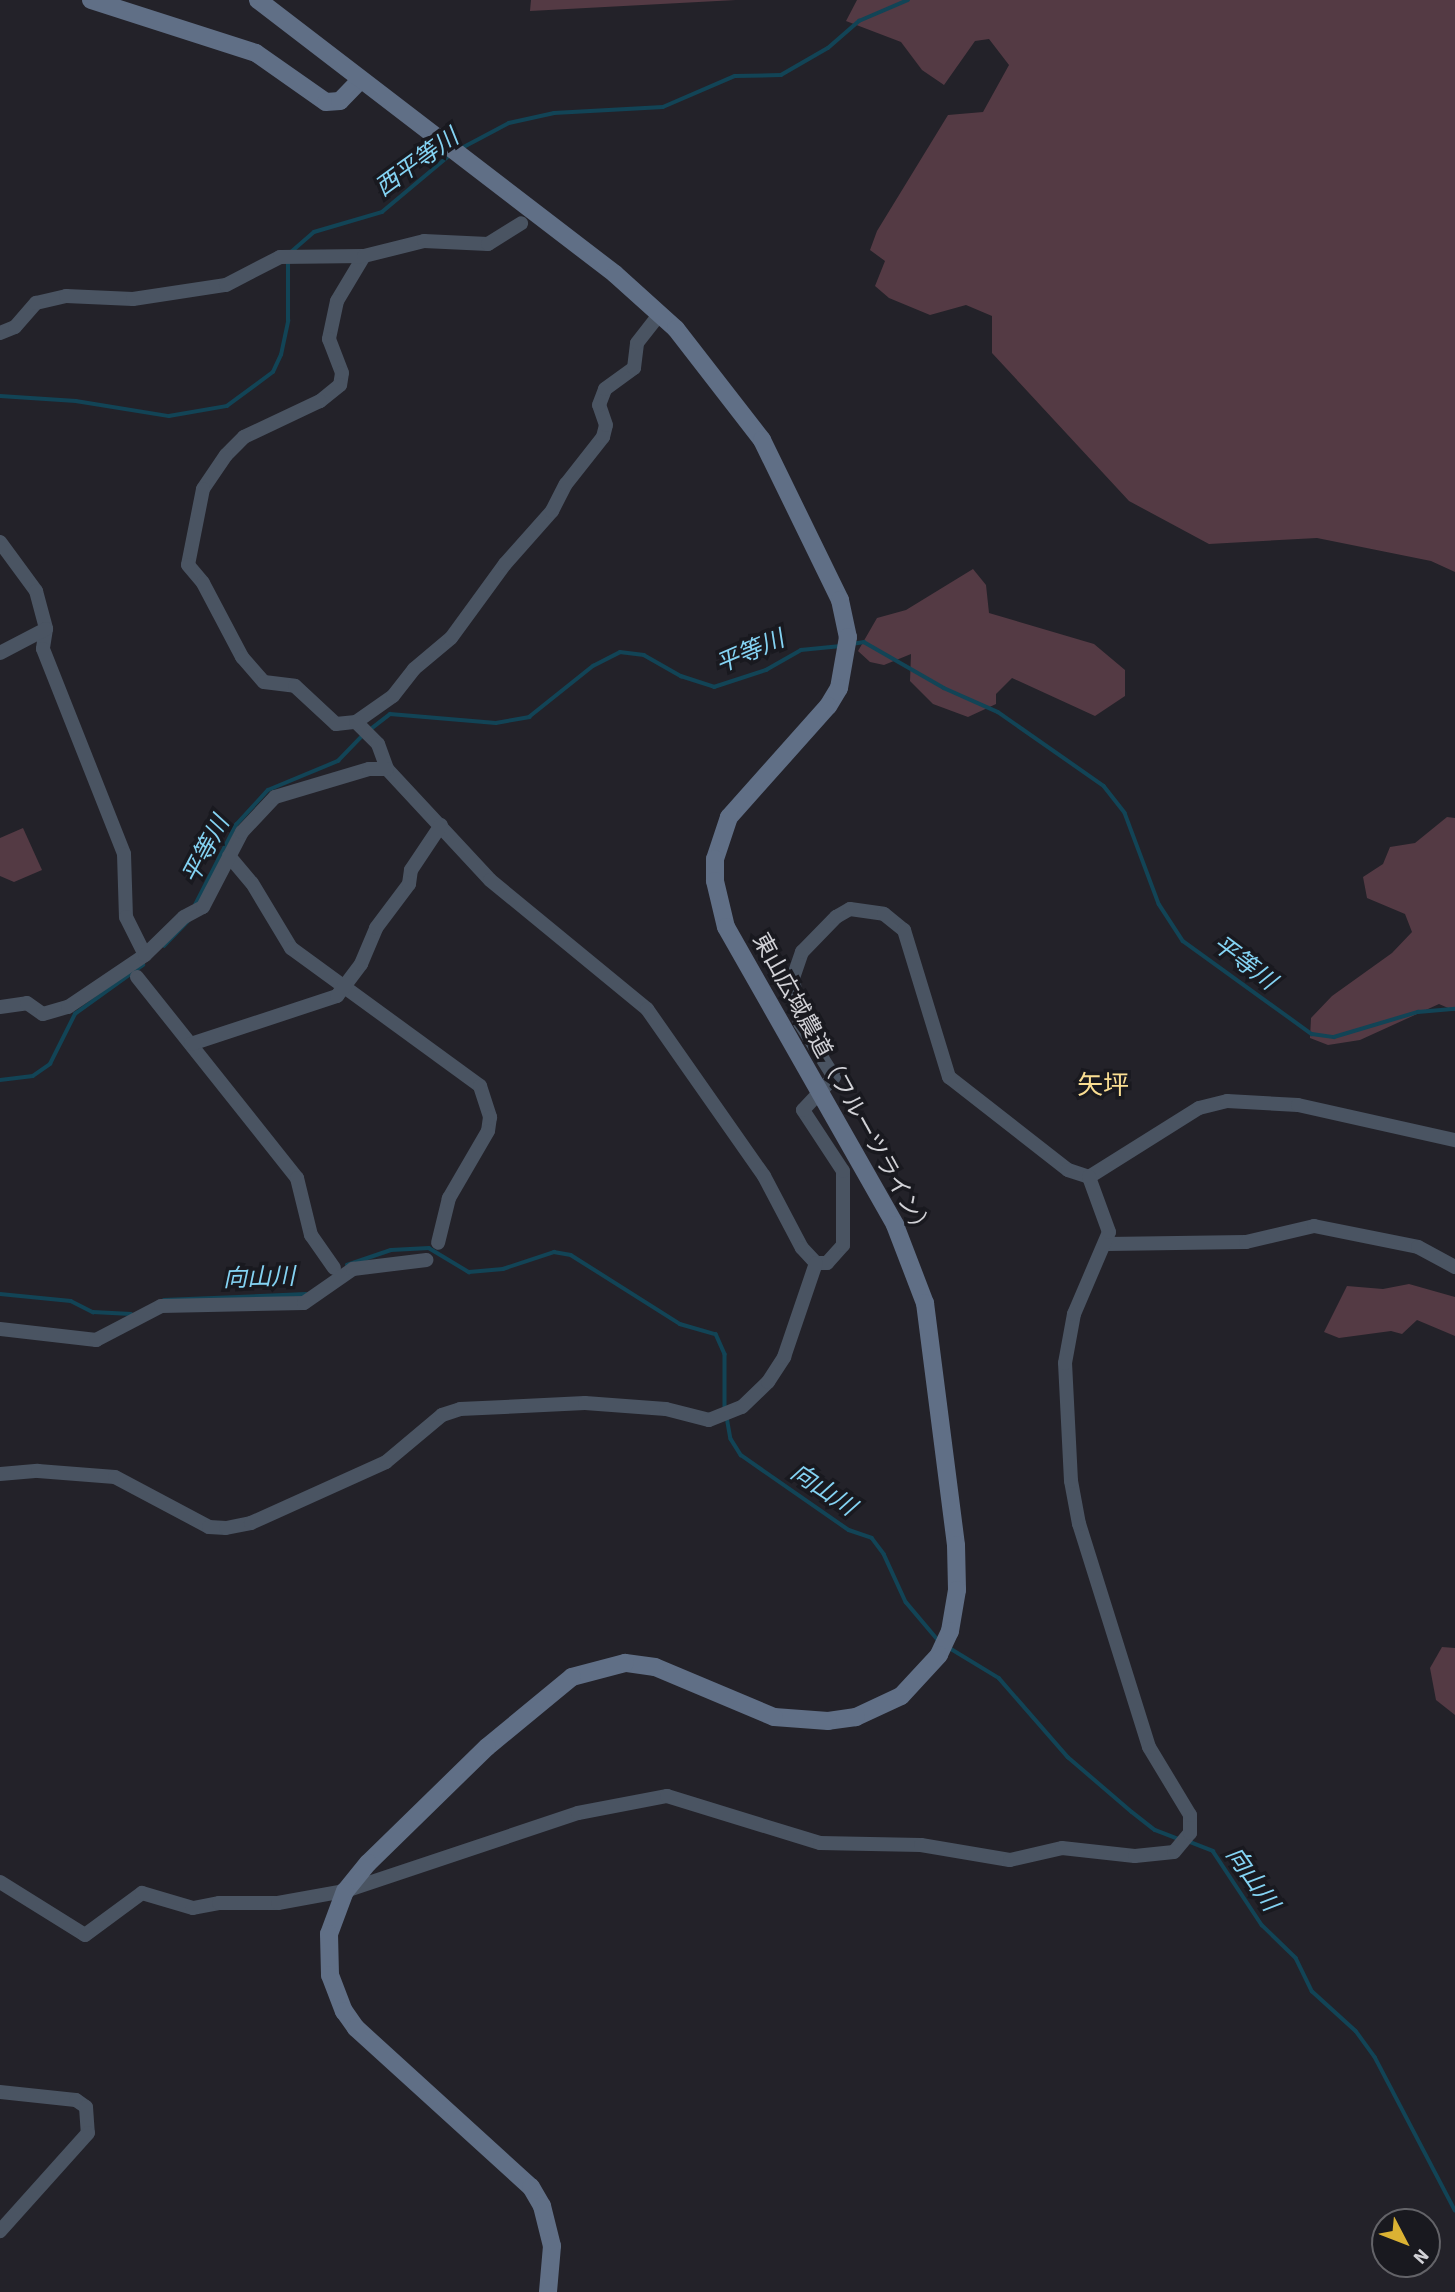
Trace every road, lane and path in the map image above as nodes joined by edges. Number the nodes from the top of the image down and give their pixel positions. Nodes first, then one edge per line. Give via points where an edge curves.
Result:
1 (91, 0) edge
2 (258, 0) edge
3 (360, 80) junction
4 (521, 223) dead end
5 (364, 256) junction
6 (660, 314) junction
7 (0, 333) edge
8 (0, 542) edge
9 (46, 629) junction
10 (0, 653) edge
11 (358, 725) junction
12 (387, 769) junction
13 (441, 825) junction
14 (229, 856) junction
15 (145, 955) junction
16 (136, 977) dead end
17 (344, 986) junction
18 (0, 1007) edge
19 (191, 1044) junction
20 (818, 1092) junction
21 (1455, 1140) edge
22 (1089, 1177) junction
23 (438, 1243) dead end
24 (1107, 1244) junction
25 (426, 1259) dead end
26 (816, 1263) junction
27 (1454, 1265) edge
28 (334, 1268) dead end
29 (0, 1329) edge
30 (0, 1474) edge
31 (0, 1882) edge
32 (345, 1891) junction
33 (0, 2092) edge
34 (0, 2231) edge
35 (548, 2292) edge

1 - 3 street via 256,53 326,102 340,101
2 - 3 street, 東山広域農道（フルーツライン）
3 - 6 street, 東山広域農道（フルーツライン）
4 - 5 street via 488,244 424,242
5 - 7 street via 281,257 255,266 226,285 150,298 66,296 36,303 15,327
5 - 11 street via 337,300 329,339 342,373 340,385 320,401 244,437 226,455 203,489 188,565 203,583 242,657 264,682 295,686 336,724
6 - 11 street via 637,343 634,368 605,388 599,405 606,425 603,437 566,484 552,511 505,564 451,638
6 - 20 street, 東山広域農道（フルーツライン） via 711,369 762,440 840,600 848,637 839,688 810,728 744,796 729,817 715,859 726,927
8 - 9 street via 36,591
9 - 10 street
9 - 15 street via 43,649 124,854 126,917
11 - 12 street via 372,738
12 - 13 street
12 - 14 street via 285,791 258,811
13 - 17 street via 423,848 410,884 376,928 361,964
13 - 26 street via 490,880 647,1009 764,1176 802,1248
14 - 15 street via 201,908 184,917
14 - 17 street via 252,883 291,948
15 - 18 street via 68,1007 43,1014 27,1003
16 - 19 street
17 - 19 street via 337,996
17 - 23 street via 480,1086 490,1117 488,1132 449,1198
19 - 28 street via 297,1178 312,1235
20 - 22 street via 834,1077 800,1023 794,996 796,964 836,917 865,908 884,914 904,930 949,1077 1068,1170
20 - 26 street via 803,1110 843,1171 845,1230 836,1256
20 - 32 street, 東山広域農道（フルーツライン） via 895,1225 925,1303 956,1545 957,1590 950,1631 939,1656 901,1696 856,1717 828,1721 774,1717 655,1667 625,1663 572,1677 487,1747
21 - 22 street via 1298,1105 1227,1101 1199,1108
22 - 24 street via 1109,1232
24 - 27 street via 1246,1242 1314,1226 1418,1247
24 - 32 street via 1073,1314 1065,1363 1071,1480 1079,1524 1149,1747 1190,1815 1189,1834 1181,1847 1135,1856 1062,1848 1010,1860 921,1845 820,1843 667,1796 578,1813
25 - 29 street via 353,1269 304,1303 161,1306 96,1340
26 - 30 street via 784,1357 768,1382 742,1407 709,1420 666,1409 584,1404 460,1409 442,1415 386,1462 251,1522 226,1528 209,1527 115,1477 38,1471
31 - 32 street via 85,1935 142,1893 193,1908 278,1903
32 - 35 street, 東山広域農道（フルーツライン） via 329,1934 328,1955 344,2011 376,2048 531,2187 542,2206 552,2246
33 - 34 street via 76,2100 86,2107 88,2133

